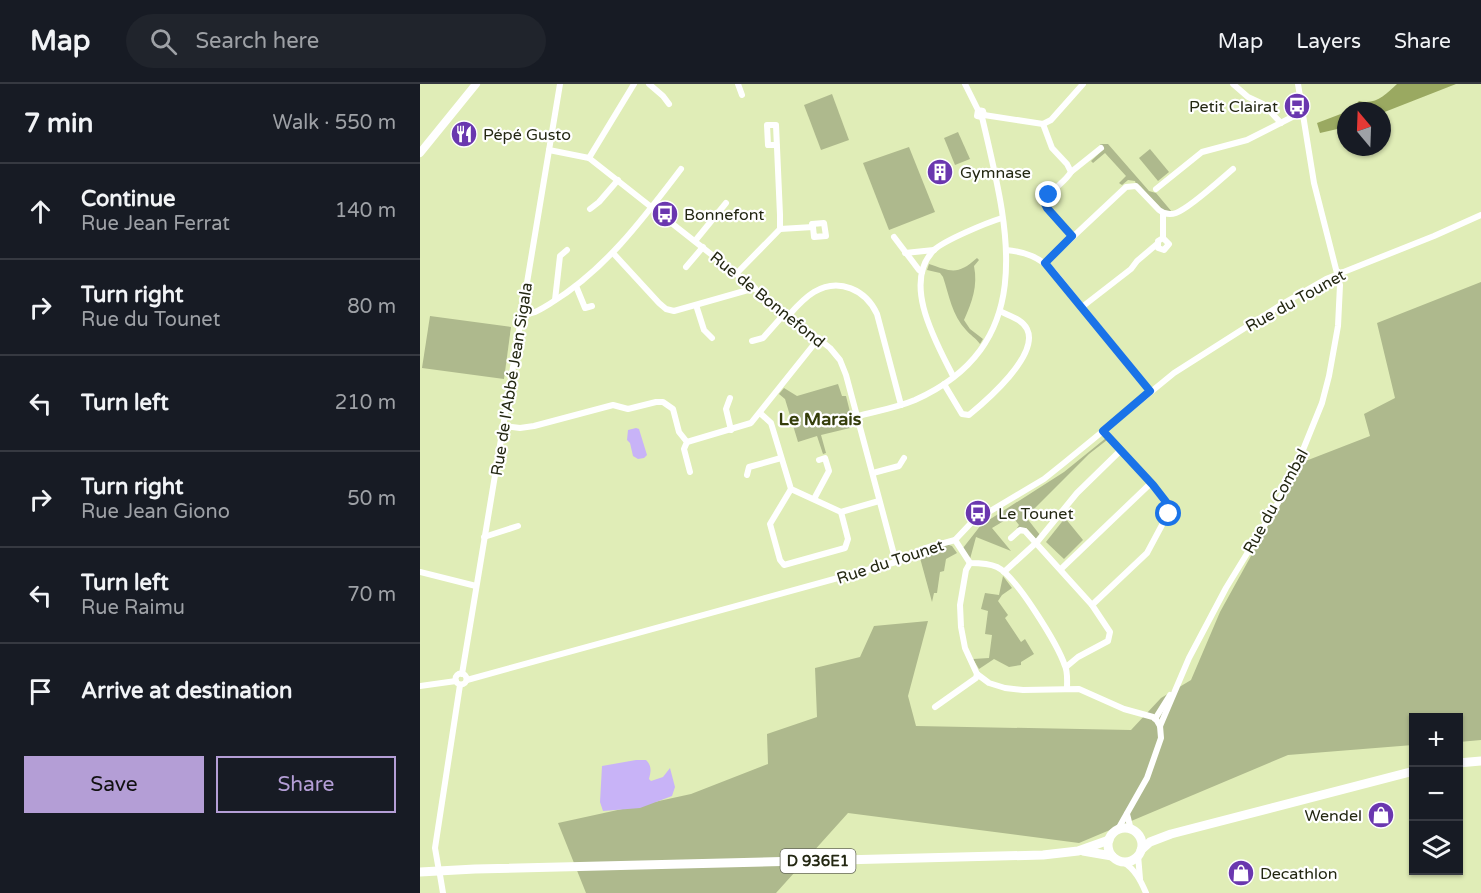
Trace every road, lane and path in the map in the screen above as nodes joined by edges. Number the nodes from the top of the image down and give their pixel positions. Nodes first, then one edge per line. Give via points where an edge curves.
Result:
1 (476, 84) edge
2 (560, 84) edge
3 (634, 84) edge
4 (649, 84) edge
5 (738, 84) edge
6 (965, 84) edge
7 (1083, 84) edge
8 (1233, 84) edge
9 (1298, 84) edge
10 (742, 95) dead end
11 (669, 104) dead end
12 (1302, 112) junction
13 (982, 114) junction
14 (1281, 123) junction
15 (1043, 124) junction
16 (777, 145) dead end
17 (1101, 148) dead end
18 (549, 150) junction
19 (420, 153) edge
20 (589, 158) junction
21 (1233, 169) dead end
22 (681, 170) dead end
23 (1071, 172) junction
24 (618, 180) junction
25 (1156, 189) dead end
26 (726, 203) dead end
27 (652, 207) junction
28 (591, 209) dead end
29 (1163, 213) junction
30 (1481, 214) edge
31 (1002, 218) junction
32 (813, 227) dead end
33 (780, 229) junction
34 (1072, 236) junction
35 (894, 237) dead end
36 (1163, 237) junction
37 (696, 241) junction
38 (1157, 244) junction
39 (703, 247) junction
40 (567, 250) dead end
41 (934, 250) junction
42 (1006, 250) junction
43 (613, 253) junction
44 (905, 253) junction
45 (1045, 263) junction
46 (686, 267) dead end
47 (922, 272) junction
48 (737, 273) junction
49 (1338, 274) junction
50 (576, 286) junction
51 (755, 288) junction
52 (555, 300) junction
53 (696, 305) junction
54 (592, 306) dead end
55 (1082, 306) junction
56 (1000, 311) junction
57 (788, 313) junction
58 (522, 315) junction
59 (712, 338) dead end
60 (819, 338) junction
61 (752, 341) dead end
62 (953, 376) junction
63 (944, 384) junction
64 (1150, 391) junction
65 (730, 398) dead end
66 (902, 405) junction
67 (760, 413) junction
68 (858, 416) junction
69 (504, 426) junction
70 (731, 429) junction
71 (1103, 431) junction
72 (687, 442) junction
73 (1120, 451) junction
74 (781, 458) junction
75 (904, 458) dead end
76 (819, 459) dead end
77 (690, 472) dead end
78 (873, 473) junction
79 (747, 475) dead end
80 (1151, 483) junction
81 (791, 489) junction
82 (814, 500) junction
83 (879, 501) junction
84 (841, 512) junction
85 (518, 526) dead end
86 (484, 537) junction
87 (1011, 538) dead end
88 (955, 540) junction
89 (1037, 542) junction
90 (896, 562) junction
91 (970, 563) junction
92 (1060, 569) junction
93 (420, 572) edge
94 (1004, 572) junction
95 (476, 586) junction
96 (1092, 605) junction
97 (1066, 667) junction
98 (462, 674) junction
99 (977, 674) junction
100 (467, 680) junction
101 (1178, 681) junction
102 (458, 683) junction
103 (420, 686) edge
104 (1067, 688) junction
105 (935, 707) dead end
106 (1155, 718) junction
107 (1160, 726) junction
108 (1481, 761) edge
109 (1463, 763) edge
110 (1409, 772) edge
111 (1127, 813) junction
112 (1117, 831) junction
113 (1135, 832) junction
114 (1171, 834) junction
115 (1109, 840) junction
116 (1078, 851) junction
117 (1140, 853) junction
118 (1112, 856) junction
119 (1124, 862) junction
120 (439, 873) junction
121 (420, 874) edge
122 (1140, 879) junction
123 (443, 893) edge
124 (1146, 893) edge

1 - 19 main road
2 - 18 street, Rue de l'Abbé Jean Sigala
3 - 20 street
4 - 11 street
5 - 10 street
6 - 13 street
7 - 15 street via 1052,120
8 - 14 street via 1263,104
9 - 12 street, Rue du Combal
12 - 14 street
12 - 49 street, Rue du Combal via 1314,183
13 - 15 street
13 - 31 street
14 - 25 street via 1247,140 1202,152
15 - 23 street via 1052,148
16 - 33 street
17 - 23 street
18 - 20 street, Rue de Bonnefond
18 - 58 street, Rue de l'Abbé Jean Sigala
20 - 24 street, Rue de Bonnefond
21 - 29 street via 1181,210
22 - 27 street
23 - 34 street via 1045,204
24 - 27 street, Rue de Bonnefond
24 - 28 street
26 - 37 street
27 - 37 street, Rue de Bonnefond
27 - 43 street
29 - 34 street via 1132,185 1121,190
29 - 36 street
30 - 49 street, Rue du Tounet
31 - 41 street
31 - 42 street
32 - 33 street
33 - 48 street
34 - 45 street
35 - 44 street
36 - 38 street
36 - 38 street via 1169,244 1167,248 1161,250
37 - 39 street, Rue de Bonnefond
38 - 55 street
39 - 46 street
39 - 48 street, Rue de Bonnefond
40 - 52 street via 560,256
41 - 44 street
41 - 47 street
42 - 45 street via 1023,252
42 - 56 street
43 - 50 street
43 - 53 street via 666,309 674,311
44 - 47 street
45 - 55 street
47 - 62 street via 928,324
48 - 51 street, Rue de Bonnefond
49 - 64 street, Rue du Tounet via 1284,303
49 - 101 street, Rue du Combal via 1338,326 1326,385 1308,440 1278,502 1226,588
50 - 52 street
50 - 54 street via 585,308
51 - 53 street
51 - 57 street, Rue de Bonnefond
52 - 58 street via 530,315
53 - 59 street via 704,330
55 - 64 street
56 - 62 street via 984,346
56 - 63 street via 1024,324 1030,339 1004,384 969,415 962,414
57 - 60 street, Rue de Bonnefond
57 - 61 street via 764,338
57 - 66 street via 816,290 828,287 854,288 864,295 877,315
58 - 69 street, Rue de l'Abbé Jean Sigala
60 - 67 street
60 - 68 street, Rue de Bonnefond via 840,360
62 - 63 street
63 - 66 street
64 - 71 street, Rue du Tounet
65 - 70 street via 726,409
66 - 68 street
67 - 70 street via 752,423
67 - 74 street via 771,423
68 - 78 street, Rue de Bonnefond
69 - 72 street via 534,426 613,405 628,409 663,402 673,409 679,432
69 - 86 street, Rue de l'Abbé Jean Sigala
70 - 72 street
71 - 73 street
71 - 88 street, Rue du Tounet via 1044,479 972,522
72 - 77 street via 684,449
73 - 80 street
73 - 89 street via 1077,493
74 - 79 street via 749,467
74 - 81 street
75 - 78 street via 899,466
76 - 82 street via 825,458 828,471
78 - 83 street, Rue de Bonnefond
80 - 92 street
80 - 96 street via 1170,507 1169,514 1147,553
81 - 82 street
81 - 84 street via 770,524 784,565 845,548 848,539
82 - 84 street
83 - 84 street
83 - 90 street, Rue de Bonnefond
85 - 86 street
86 - 95 street, Rue de l'Abbé Jean Sigala
87 - 89 street via 1023,530
88 - 90 street, Rue du Tounet
88 - 91 street
89 - 92 street
89 - 94 street
90 - 100 street, Rue du Tounet
91 - 94 street via 986,564
91 - 99 street via 960,605 961,627
92 - 96 street
93 - 95 street
94 - 97 street via 1036,615
95 - 98 street, Rue de l'Abbé Jean Sigala
96 - 97 street via 1108,627 1108,641
97 - 104 street
98 - 100 street
98 - 102 street via 456,676
99 - 104 street via 989,682 1023,690
99 - 105 street
100 - 102 street
101 - 106 street, Rue du Combal
101 - 107 street, Rue du Combal
102 - 103 street
102 - 120 street via 435,848
104 - 106 street
106 - 107 street
107 - 111 street, Rue du Combal via 1161,738 1147,778
108 - 109 main road
110 - 114 main road
111 - 112 street, Rue du Combal
111 - 113 street
112 - 113 main road
112 - 115 main road
113 - 114 main road
113 - 117 main road via 1141,842
114 - 117 main road via 1150,842
115 - 116 main road, D 936E1
115 - 118 main road
116 - 118 main road, D 936E1
116 - 120 main road, D 936E1 via 1000,857
117 - 119 main road
117 - 122 street
118 - 119 main road
119 - 122 street
120 - 121 main road, D 936E1
120 - 123 street
122 - 124 street

